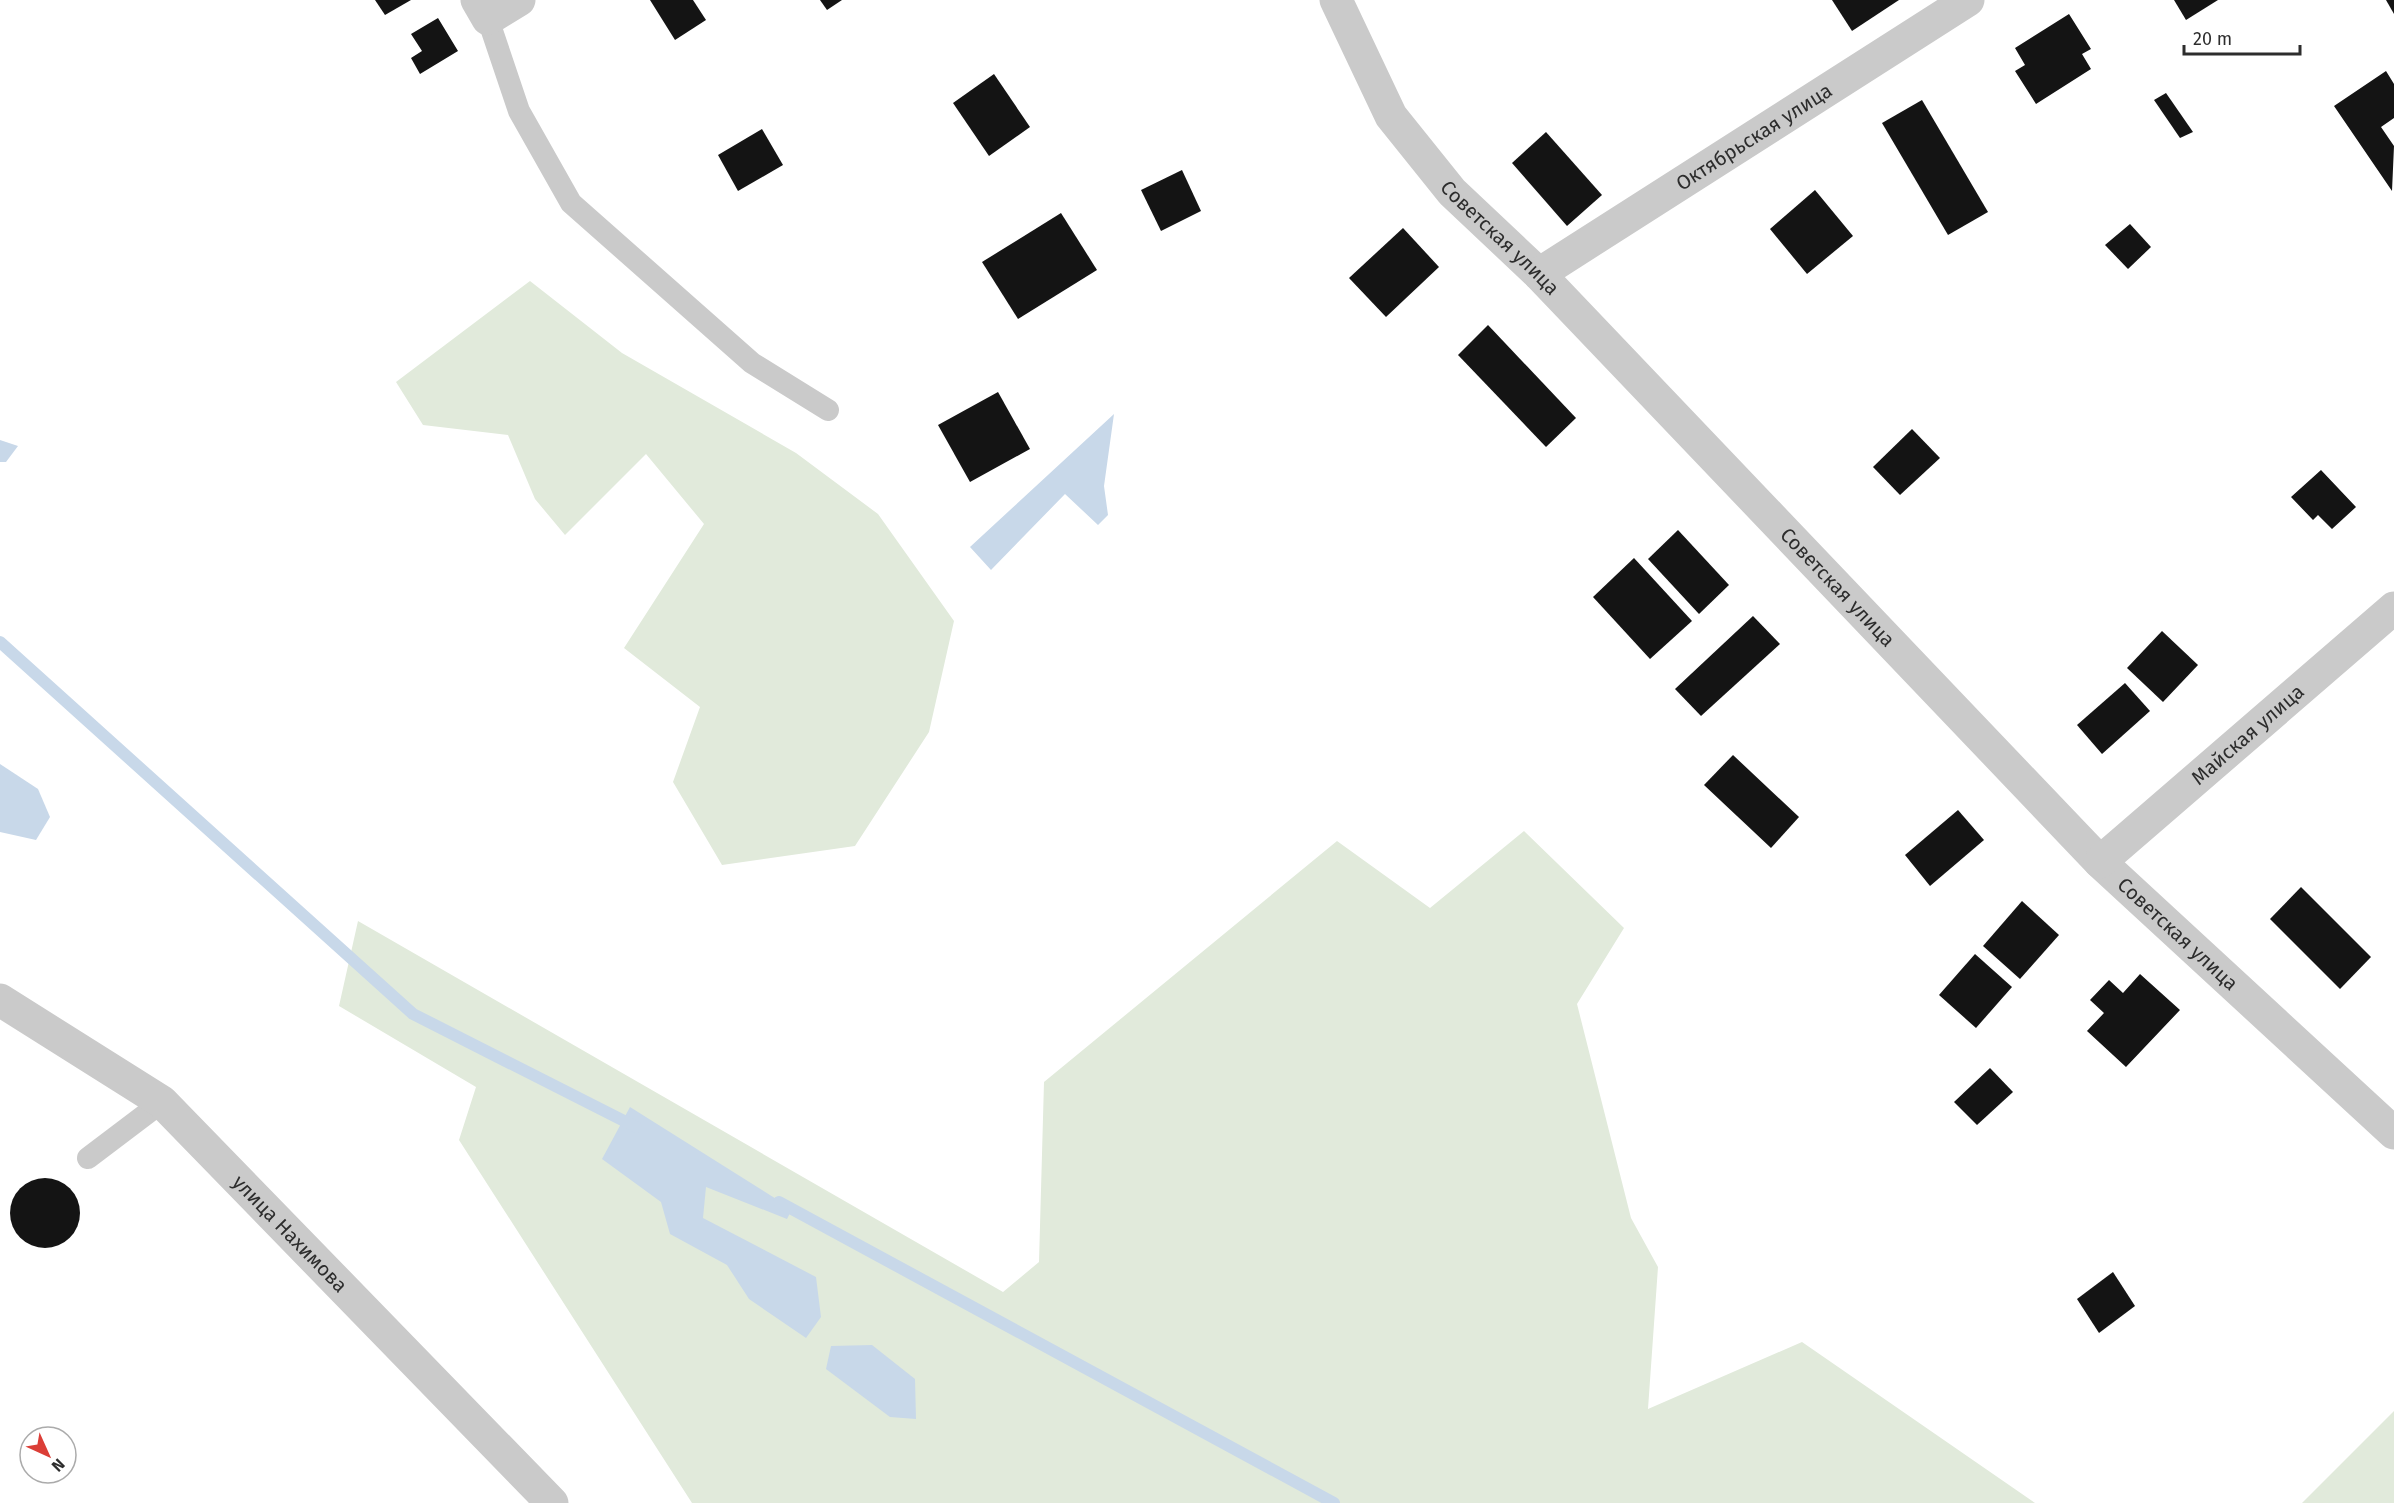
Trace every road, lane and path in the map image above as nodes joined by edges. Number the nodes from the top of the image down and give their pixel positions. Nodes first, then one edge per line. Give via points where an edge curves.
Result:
1 (519, 0) edge
2 (1336, 0) edge
3 (1968, 0) edge
4 (483, 9) edge
5 (1539, 274) junction
6 (828, 410) dead end
7 (2394, 608) edge
8 (2100, 862) junction
9 (0, 1000) edge
10 (162, 1102) junction
11 (2394, 1132) edge
12 (88, 1158) dead end
13 (552, 1503) edge

1 - 4 street
2 - 5 street, Советская улица via 1391,116 1452,192
3 - 5 street, Октябрьская улица
4 - 6 lane via 519,111 571,203 752,363
5 - 8 street, Советская улица
7 - 8 street, Майская улица
8 - 11 street, Советская улица
9 - 10 street, улица Нахимова
10 - 12 lane
10 - 13 street, улица Нахимова

